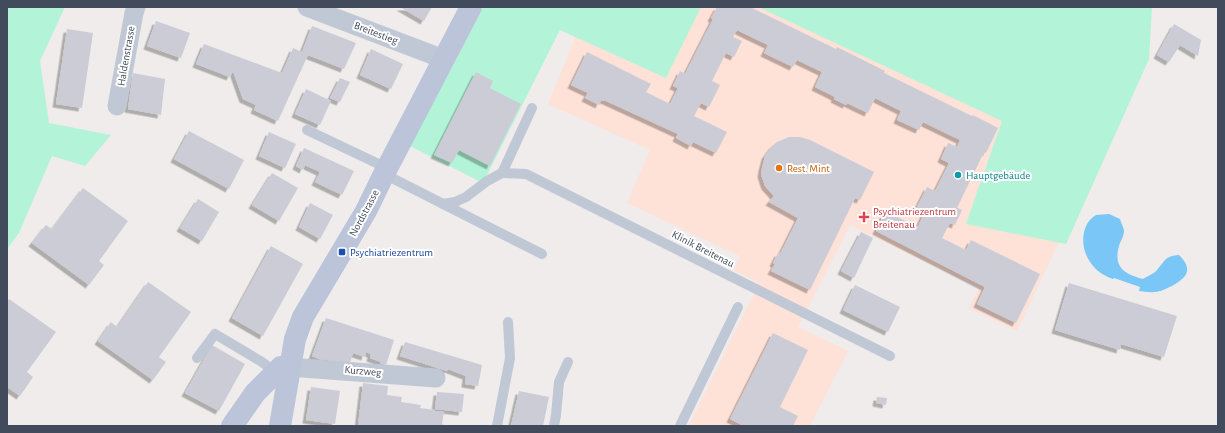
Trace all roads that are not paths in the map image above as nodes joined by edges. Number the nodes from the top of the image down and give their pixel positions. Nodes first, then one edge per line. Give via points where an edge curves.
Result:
1 (136, 7) edge
2 (307, 7) edge
3 (472, 7) edge
4 (444, 61) junction
5 (117, 106) dead end
6 (532, 108) dead end
7 (308, 130) dead end
8 (385, 171) junction
9 (502, 173) junction
10 (443, 204) junction
11 (542, 254) dead end
12 (738, 307) dead end
13 (508, 322) dead end
14 (890, 356) dead end
15 (197, 358) dead end
16 (568, 362) dead end
17 (282, 369) junction
18 (436, 378) dead end
19 (232, 426) edge
20 (280, 426) edge
21 (497, 426) edge
22 (554, 426) edge
23 (680, 426) edge

1 - 5 street, Haldenstrasse
2 - 4 street, Breitestieg
3 - 4 street, Nordstrasse
4 - 8 street, Nordstrasse
6 - 9 lane
7 - 8 lane
8 - 10 lane
8 - 17 street, Nordstrasse via 366,211 303,317
9 - 10 lane via 466,197
9 - 14 lane, Klinik Breitenau via 526,174
10 - 11 lane
12 - 23 lane
13 - 21 lane via 510,358
15 - 17 lane via 215,334 262,362
16 - 22 lane via 559,382
17 - 18 street, Kurzweg
17 - 19 street via 255,393
17 - 20 street, Nordstrasse

